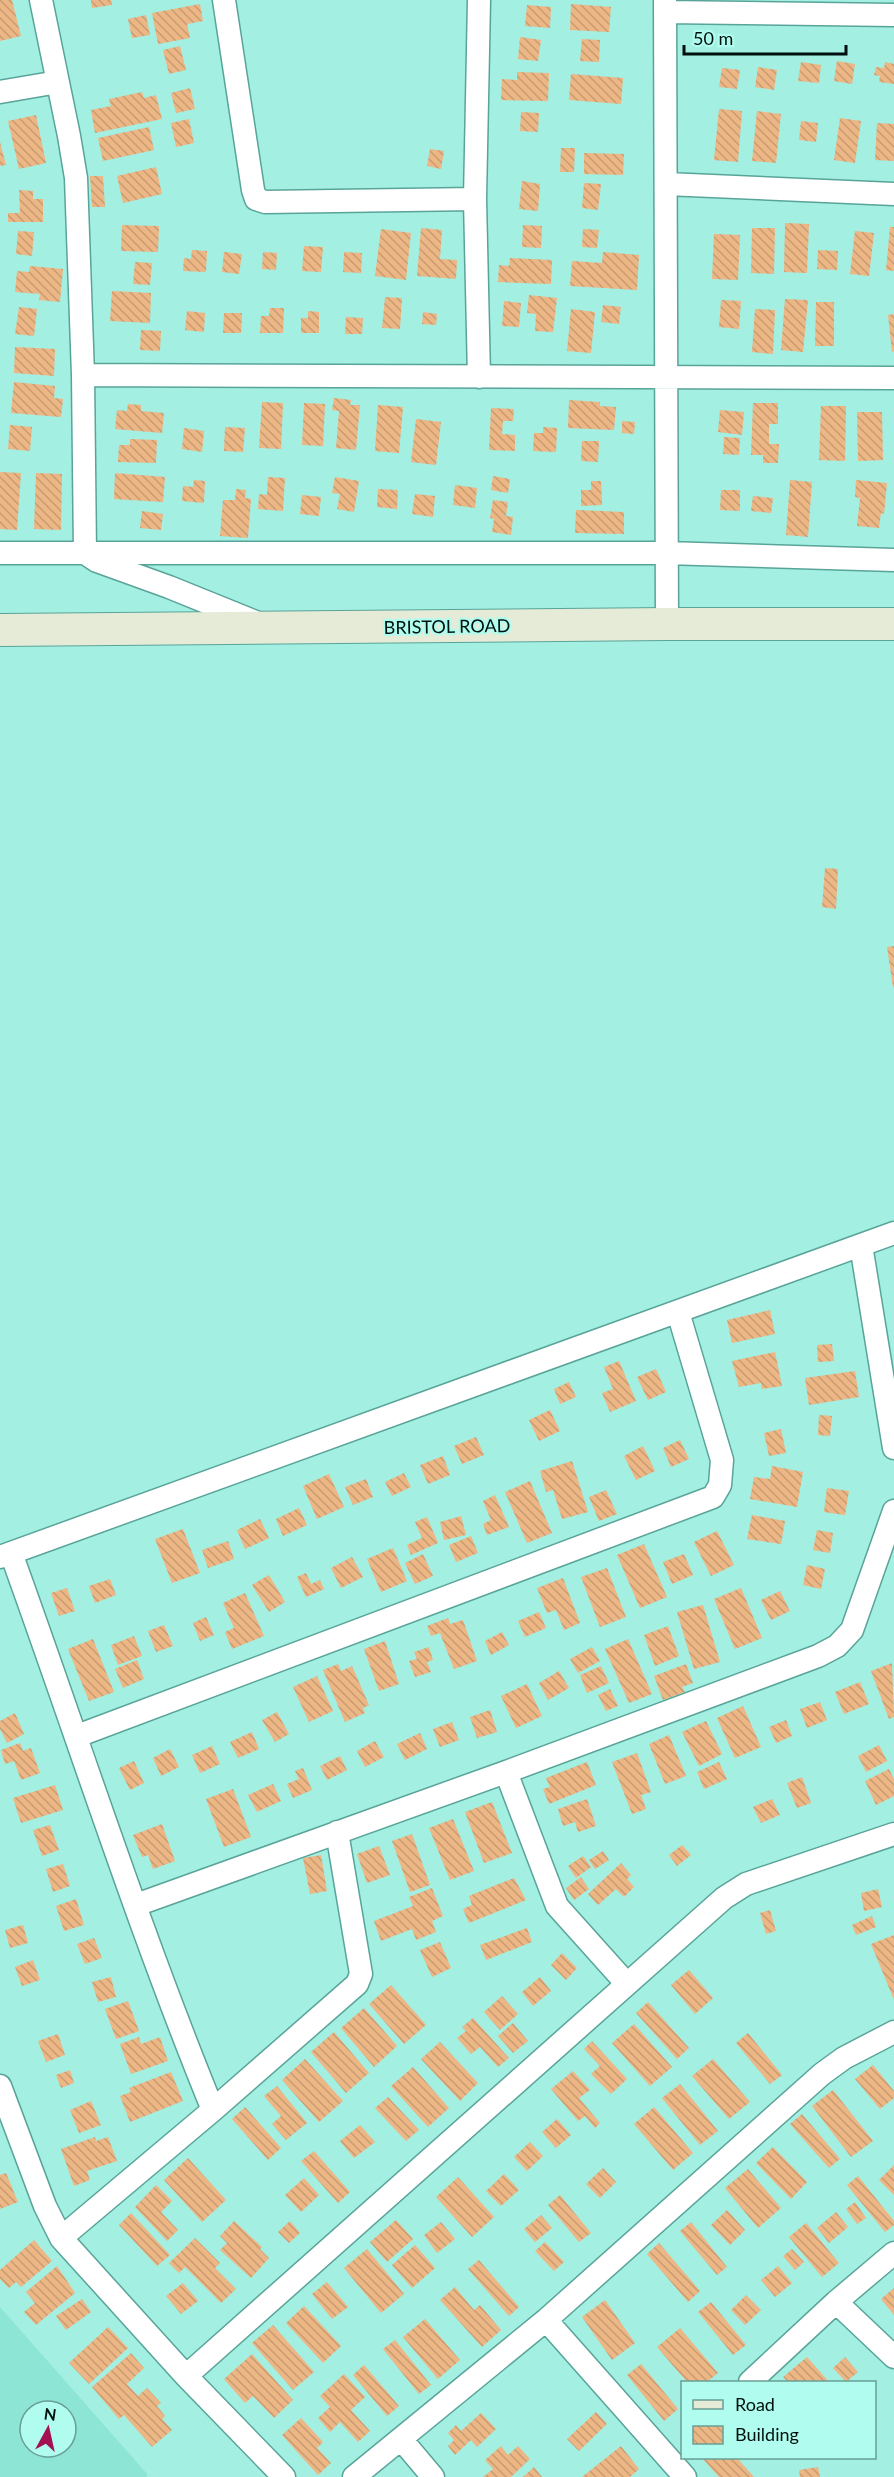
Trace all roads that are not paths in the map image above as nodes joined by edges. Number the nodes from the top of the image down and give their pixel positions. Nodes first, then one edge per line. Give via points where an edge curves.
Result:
1 (41, 0) edge
2 (224, 0) edge
3 (479, 0) edge
4 (665, 6) edge
5 (894, 15) edge
6 (58, 82) junction
7 (0, 92) edge
8 (666, 184) junction
9 (894, 194) edge
10 (475, 199) junction
11 (83, 375) junction
12 (479, 377) junction
13 (666, 377) junction
14 (894, 378) edge
15 (0, 553) edge
16 (84, 553) junction
17 (666, 553) junction
18 (894, 560) edge
19 (667, 624) junction
20 (894, 624) edge
21 (270, 628) junction
22 (0, 630) edge
23 (894, 1233) edge
24 (861, 1245) junction
25 (678, 1312) junction
26 (894, 1448) edge
27 (894, 1511) edge
28 (5, 1555) edge
29 (77, 1736) junction
30 (506, 1772) junction
31 (337, 1832) junction
32 (894, 1834) edge
33 (136, 1905) junction
34 (626, 1983) junction
35 (894, 2032) edge
36 (0, 2086) edge
37 (213, 2110) junction
38 (61, 2238) junction
39 (894, 2253) edge
40 (836, 2302) junction
41 (546, 2320) junction
42 (894, 2357) edge
43 (186, 2376) junction
44 (751, 2381) edge
45 (401, 2439) junction
46 (676, 2452) edge
47 (284, 2477) edge
48 (354, 2477) edge
49 (433, 2477) edge
50 (685, 2477) edge

1 - 6 street
2 - 10 street via 256,199
3 - 10 street
4 - 5 street
4 - 8 street
6 - 7 street
6 - 11 street via 76,178
8 - 9 street
8 - 13 street
10 - 12 street
11 - 12 street
11 - 16 street
12 - 13 street
13 - 14 street
13 - 17 street
15 - 16 street
16 - 17 street
16 - 21 street
17 - 18 street
17 - 19 street
19 - 20 street, BRISTOL ROAD
19 - 21 street, BRISTOL ROAD
21 - 22 street, BRISTOL ROAD
23 - 24 street
24 - 25 street
24 - 26 street
25 - 28 street
25 - 29 street via 722,1460 720,1485 713,1497
27 - 30 street via 852,1630 837,1646
28 - 29 street
29 - 33 street
30 - 31 street
30 - 34 street via 557,1906
31 - 33 street
31 - 37 street via 359,1980
32 - 34 street via 746,1884 724,1898
33 - 37 street
34 - 43 street
35 - 41 street via 822,2074
36 - 38 street
37 - 38 street
38 - 43 street
39 - 40 street
40 - 42 street
40 - 44 street
41 - 45 street
41 - 46 street
43 - 47 street
45 - 48 street
45 - 49 street
46 - 50 street

